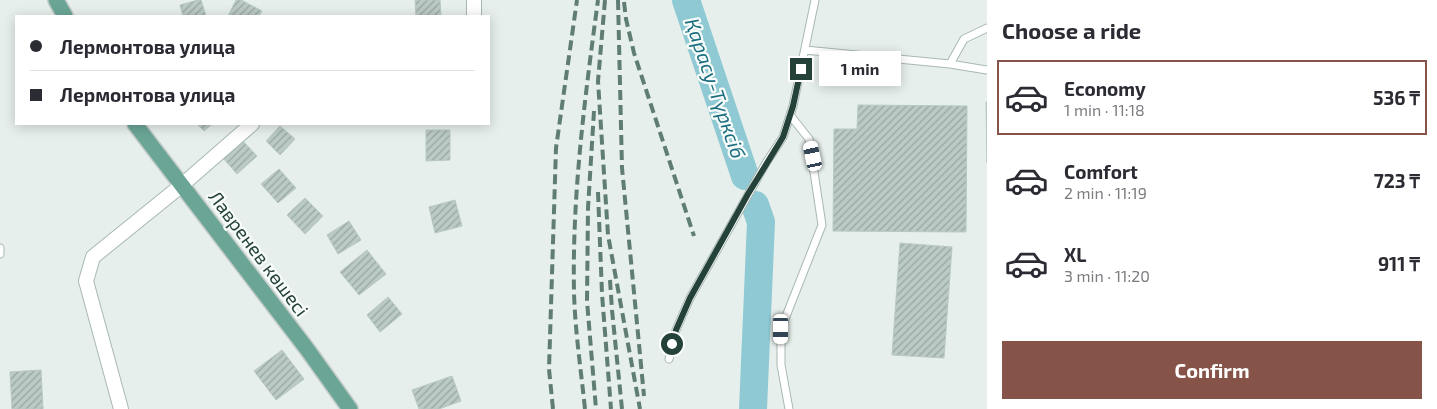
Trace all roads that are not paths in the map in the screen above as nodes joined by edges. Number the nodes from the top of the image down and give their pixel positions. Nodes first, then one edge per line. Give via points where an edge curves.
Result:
1 (56, 0) edge
2 (474, 0) edge
3 (815, 0) edge
4 (64, 15) edge
5 (474, 15) edge
6 (987, 28) edge
7 (805, 50) junction
8 (950, 64) junction
9 (987, 70) edge
10 (790, 115) junction
11 (136, 125) edge
12 (251, 125) edge
13 (182, 185) junction
14 (0, 248) edge
15 (0, 254) edge
16 (669, 359) dead end
17 (121, 409) edge
18 (350, 409) edge
19 (790, 409) edge

1 - 4 main road
2 - 5 street
3 - 7 lane
6 - 8 lane via 964,39
7 - 8 lane
7 - 10 lane
8 - 9 lane
10 - 16 lane via 783,137 690,298 676,330
10 - 19 lane via 809,139 822,225 781,329 781,365
11 - 13 main road, Лавренев көшесі
12 - 13 street
13 - 17 street via 94,257 86,281
13 - 18 main road, Лавренев көшесі
14 - 15 lane

